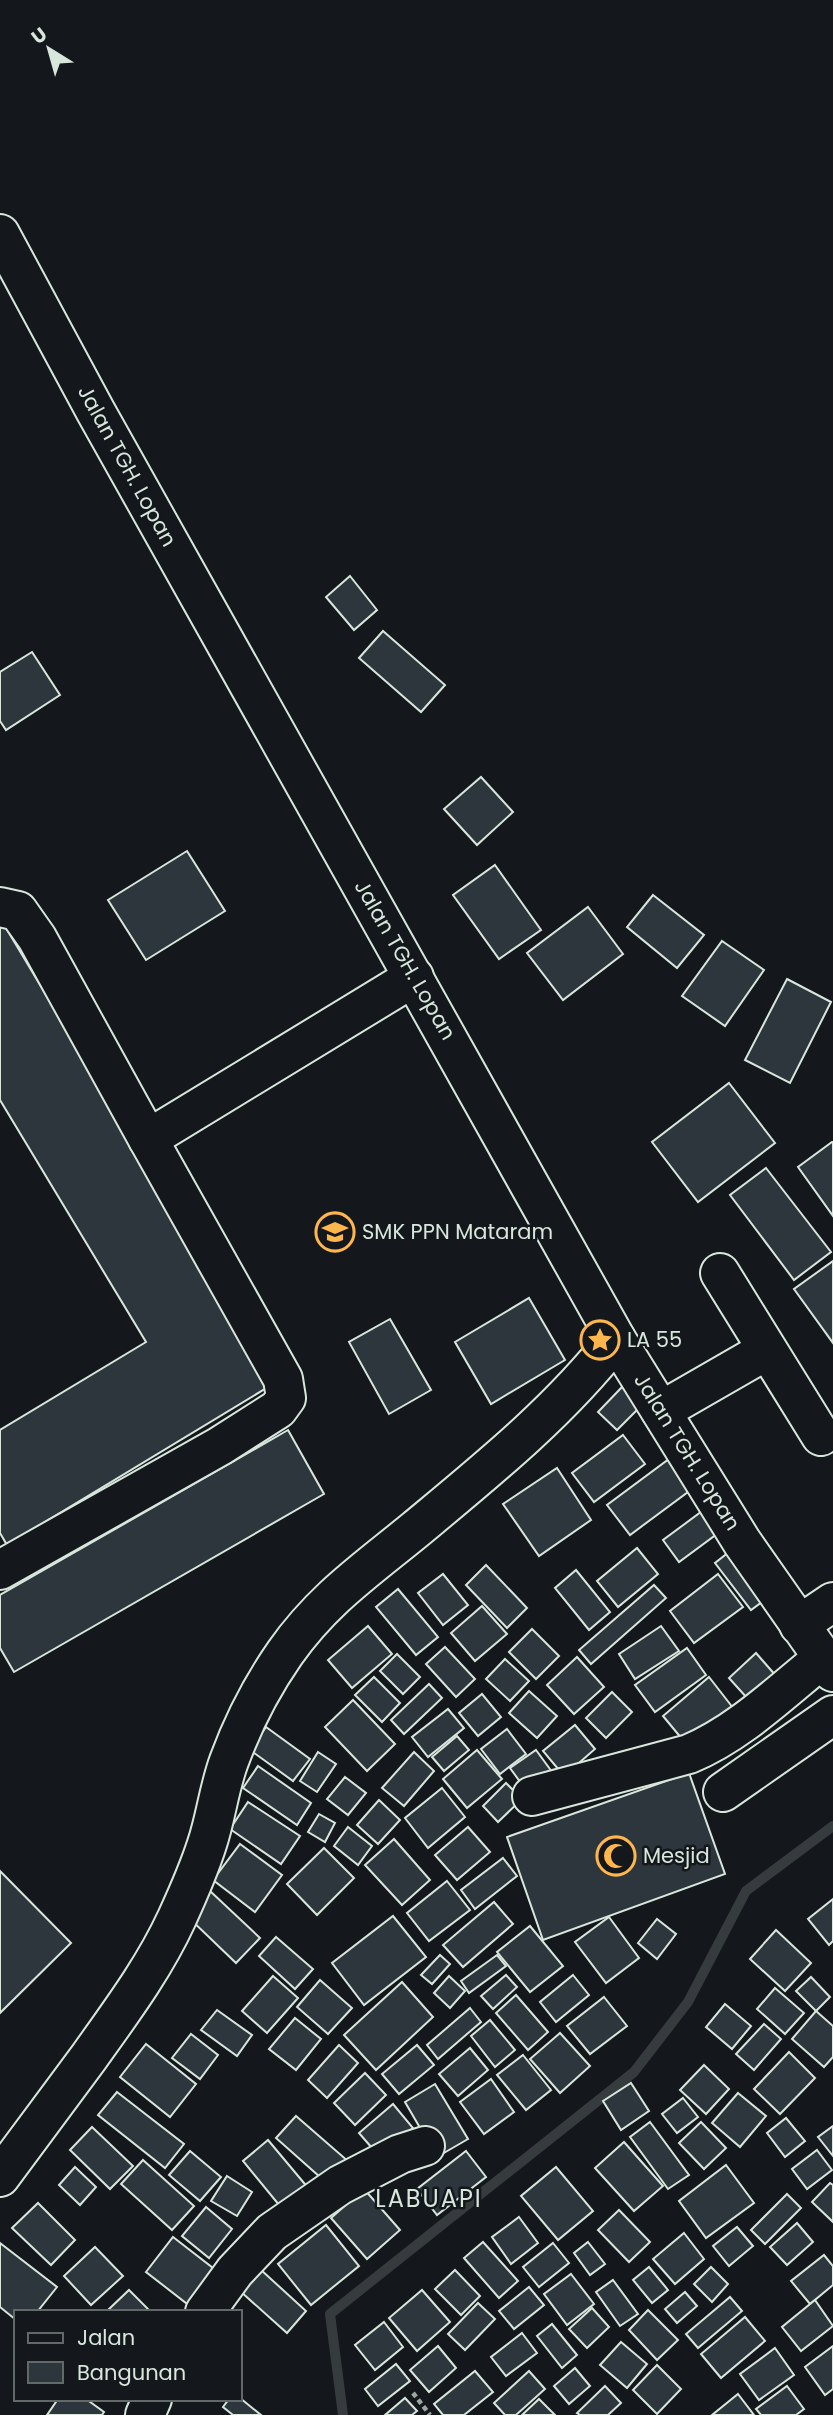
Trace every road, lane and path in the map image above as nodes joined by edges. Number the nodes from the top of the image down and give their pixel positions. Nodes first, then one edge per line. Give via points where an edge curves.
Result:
1 (0, 234) edge
2 (0, 907) edge
3 (414, 977) junction
4 (148, 1139) junction
5 (720, 1273) dead end
6 (616, 1339) junction
7 (767, 1350) junction
8 (662, 1411) junction
9 (821, 1436) dead end
10 (0, 1570) edge
11 (833, 1602) edge
12 (799, 1625) junction
13 (828, 1665) edge
14 (833, 1715) edge
15 (723, 1792) dead end
16 (532, 1796) dead end
17 (425, 2146) dead end
18 (0, 2177) edge
19 (206, 2310) edge
20 (413, 2393) dead end
21 (430, 2415) edge

1 - 3 main road, Jalan TGH. Lopan
2 - 4 main road via 18,911 37,939
3 - 4 main road
3 - 6 main road, Jalan TGH. Lopan
4 - 10 main road via 283,1379 286,1398 278,1409 220,1446
5 - 7 main road
6 - 8 main road, Jalan TGH. Lopan
6 - 18 main road via 590,1373 530,1431 340,1591 286,1653 239,1737 208,1842 157,1958
7 - 8 main road
7 - 9 main road
8 - 12 main road, Jalan TGH. Lopan
11 - 12 main road
12 - 13 main road, Jalan TGH. Lopan
13 - 16 main road via 689,1754
14 - 15 main road
17 - 19 main road via 340,2185 272,2232
20 - 21 path

